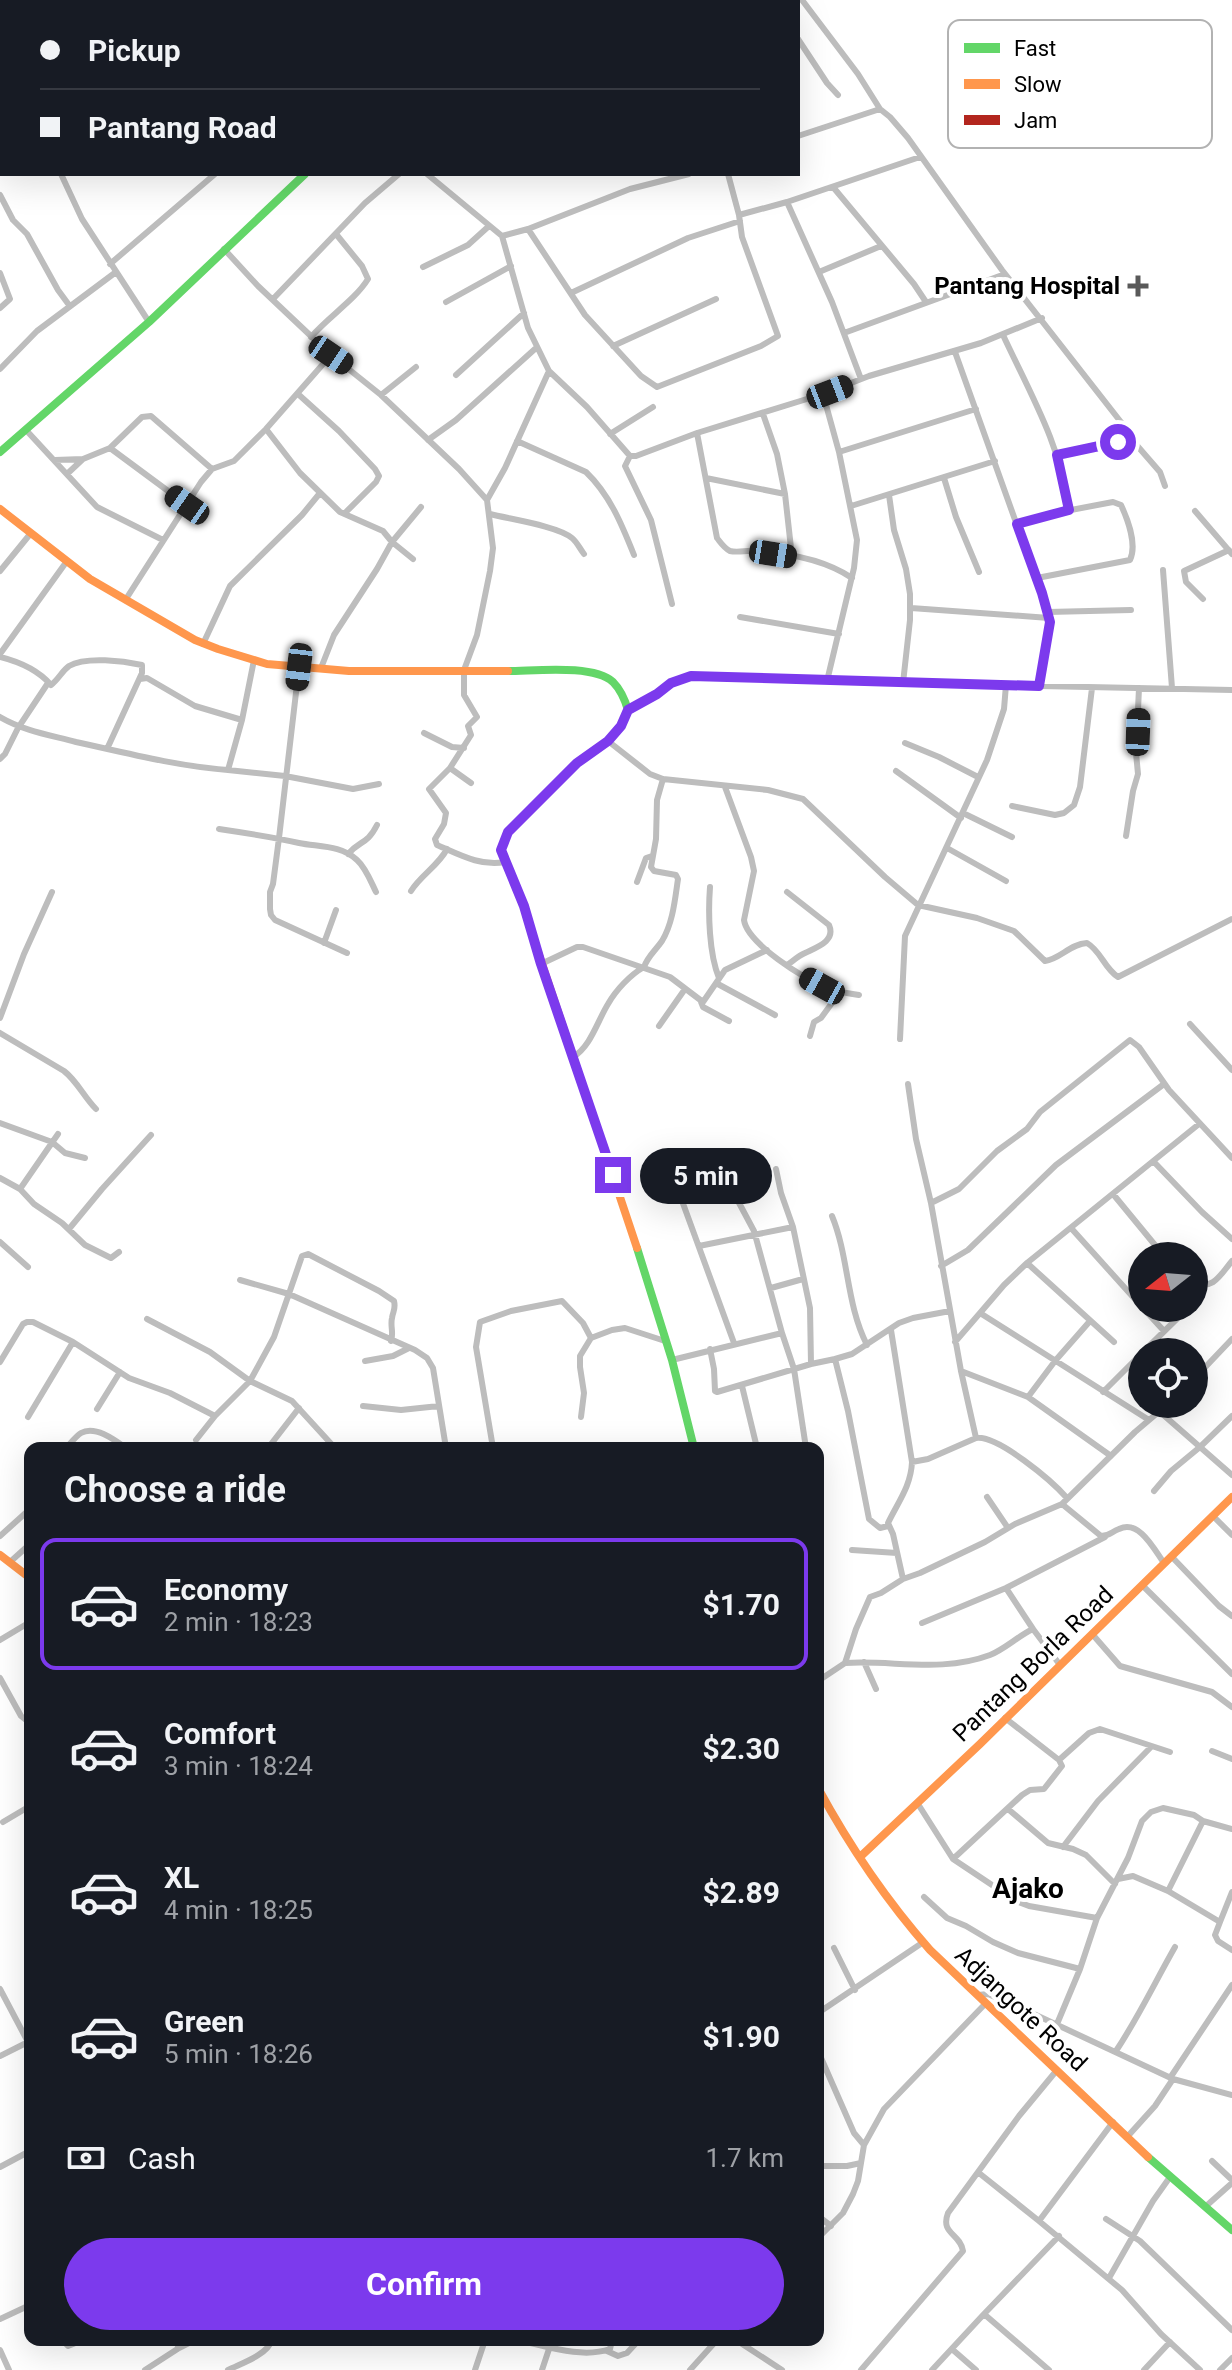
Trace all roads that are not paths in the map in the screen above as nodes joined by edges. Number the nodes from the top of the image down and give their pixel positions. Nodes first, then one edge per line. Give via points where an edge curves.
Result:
1 (802, 0) edge
2 (800, 42) edge
3 (838, 95) dead end
4 (880, 109) junction
5 (800, 135) edge
6 (920, 157) junction
7 (62, 176) edge
8 (212, 176) edge
9 (303, 176) edge
10 (397, 176) edge
11 (681, 176) edge
12 (729, 176) edge
13 (431, 177) edge
14 (833, 187) junction
15 (0, 195) edge
16 (787, 202) junction
17 (740, 218) junction
18 (489, 226) junction
19 (528, 229) junction
20 (336, 234) junction
21 (502, 236) junction
22 (881, 246) junction
23 (224, 249) junction
24 (110, 264) junction
25 (511, 266) junction
26 (423, 267) dead end
27 (116, 272) junction
28 (819, 272) junction
29 (0, 273) edge
30 (1005, 274) junction
31 (571, 293) junction
32 (273, 299) junction
33 (716, 299) dead end
34 (446, 302) dead end
35 (926, 302) junction
36 (69, 305) junction
37 (0, 308) edge
38 (524, 313) junction
39 (1042, 318) junction
40 (149, 322) junction
41 (844, 333) junction
42 (1003, 335) junction
43 (311, 337) junction
44 (613, 346) junction
45 (536, 348) junction
46 (955, 352) junction
47 (331, 355) junction
48 (1, 363) edge
49 (416, 367) dead end
50 (549, 371) junction
51 (456, 375) dead end
52 (861, 379) junction
53 (298, 394) junction
54 (823, 394) junction
55 (381, 395) junction
56 (653, 407) dead end
57 (976, 409) junction
58 (763, 414) junction
59 (266, 429) junction
60 (26, 430) junction
61 (697, 433) junction
62 (610, 434) junction
63 (1127, 434) junction
64 (428, 440) junction
65 (517, 441) junction
66 (110, 448) junction
67 (0, 452) edge
68 (839, 452) junction
69 (1057, 455) junction
70 (630, 456) junction
71 (83, 459) junction
72 (55, 460) junction
73 (995, 461) junction
74 (212, 469) junction
75 (67, 474) junction
76 (706, 478) junction
77 (944, 478) junction
78 (1165, 486) dead end
79 (320, 493) junction
80 (785, 494) junction
81 (889, 495) junction
82 (487, 500) junction
83 (187, 505) junction
84 (851, 506) junction
85 (421, 507) dead end
86 (0, 509) edge
87 (1069, 510) junction
88 (1195, 511) dead end
89 (345, 513) junction
90 (490, 514) junction
91 (1017, 524) junction
92 (31, 533) junction
93 (163, 540) junction
94 (392, 542) junction
95 (1231, 552) edge
96 (584, 554) dead end
97 (634, 555) dead end
98 (792, 557) junction
99 (413, 559) dead end
100 (67, 561) junction
101 (1163, 570) dead end
102 (0, 571) edge
103 (979, 572) dead end
104 (852, 578) junction
105 (1037, 578) junction
106 (126, 599) junction
107 (1203, 599) dead end
108 (672, 604) dead end
109 (911, 608) junction
110 (1131, 610) dead end
111 (1048, 615) junction
112 (740, 617) dead end
113 (839, 634) junction
114 (203, 644) junction
115 (0, 656) edge
116 (254, 660) junction
117 (299, 667) junction
118 (321, 668) junction
119 (464, 670) junction
120 (140, 679) junction
121 (827, 681) junction
122 (48, 683) junction
123 (903, 683) junction
124 (1006, 685) junction
125 (1039, 686) junction
126 (1092, 688) junction
127 (1139, 688) junction
128 (1172, 688) junction
129 (1232, 690) edge
130 (628, 710) junction
131 (0, 717) edge
132 (242, 720) junction
133 (18, 728) junction
134 (424, 733) dead end
135 (608, 741) junction
136 (905, 743) dead end
137 (464, 748) junction
138 (107, 749) junction
139 (1, 757) edge
140 (450, 768) junction
141 (228, 770) junction
142 (896, 771) dead end
143 (285, 776) junction
144 (978, 777) junction
145 (663, 779) junction
146 (471, 783) dead end
147 (379, 784) dead end
148 (725, 787) junction
149 (1012, 806) dead end
150 (962, 816) junction
151 (377, 825) dead end
152 (219, 829) dead end
153 (1126, 836) dead end
154 (1012, 837) dead end
155 (279, 838) junction
156 (947, 848) junction
157 (447, 849) junction
158 (348, 854) junction
159 (652, 856) junction
160 (505, 862) junction
161 (1006, 881) dead end
162 (637, 882) dead end
163 (710, 887) dead end
164 (411, 891) dead end
165 (52, 892) dead end
166 (376, 892) dead end
167 (787, 892) dead end
168 (918, 905) junction
169 (336, 910) dead end
170 (1232, 919) edge
171 (324, 943) junction
172 (767, 950) junction
173 (347, 953) dead end
174 (541, 964) junction
175 (787, 965) junction
176 (644, 967) junction
177 (718, 980) junction
178 (685, 989) junction
179 (840, 992) junction
180 (859, 995) dead end
181 (701, 1002) junction
182 (775, 1015) dead end
183 (0, 1018) edge
184 (729, 1021) dead end
185 (1190, 1024) dead end
186 (659, 1026) dead end
187 (0, 1033) edge
188 (810, 1036) dead end
189 (900, 1039) dead end
190 (573, 1057) junction
191 (1232, 1070) edge
192 (908, 1084) dead end
193 (1164, 1084) junction
194 (96, 1109) dead end
195 (0, 1123) edge
196 (1199, 1124) junction
197 (58, 1134) dead end
198 (151, 1135) dead end
199 (52, 1142) junction
200 (85, 1158) dead end
201 (1232, 1158) edge
202 (1154, 1162) junction
203 (776, 1169) dead end
204 (0, 1178) edge
205 (735, 1187) dead end
206 (20, 1189) junction
207 (1113, 1194) junction
208 (681, 1198) dead end
209 (931, 1203) junction
210 (832, 1216) dead end
211 (793, 1227) junction
212 (1071, 1228) junction
213 (69, 1229) junction
214 (754, 1236) junction
215 (1232, 1239) edge
216 (0, 1242) edge
217 (1152, 1242) edge
218 (699, 1246) junction
219 (119, 1252) dead end
220 (1232, 1261) edge
221 (1027, 1263) junction
222 (941, 1266) junction
223 (28, 1267) dead end
224 (803, 1279) junction
225 (240, 1280) dead end
226 (1208, 1285) edge
227 (771, 1288) junction
228 (1128, 1292) edge
229 (289, 1294) junction
230 (950, 1311) junction
231 (980, 1313) junction
232 (147, 1319) dead end
233 (1090, 1321) junction
234 (1155, 1322) edge
235 (1173, 1322) edge
236 (891, 1330) junction
237 (1164, 1331) junction
238 (782, 1333) junction
239 (591, 1338) junction
240 (1157, 1338) edge
241 (1232, 1339) edge
242 (391, 1341) junction
243 (665, 1341) junction
244 (73, 1342) junction
245 (955, 1342) junction
246 (1114, 1342) dead end
247 (734, 1343) junction
248 (867, 1345) junction
249 (409, 1348) junction
250 (710, 1349) junction
251 (835, 1359) junction
252 (672, 1360) junction
253 (365, 1361) dead end
254 (1055, 1361) junction
255 (0, 1362) edge
256 (811, 1364) junction
257 (1208, 1364) edge
258 (1128, 1366) edge
259 (794, 1369) junction
260 (961, 1371) junction
261 (120, 1372) junction
262 (250, 1381) junction
263 (742, 1386) junction
264 (1103, 1392) junction
265 (1028, 1397) junction
266 (363, 1406) dead end
267 (439, 1406) junction
268 (299, 1408) junction
269 (97, 1409) dead end
270 (215, 1416) junction
271 (1232, 1416) edge
272 (28, 1417) dead end
273 (581, 1417) dead end
274 (1152, 1418) edge
275 (1167, 1418) edge
276 (1149, 1420) junction
277 (976, 1438) junction
278 (196, 1440) dead end
279 (72, 1442) edge
280 (116, 1442) edge
281 (275, 1442) edge
282 (330, 1442) edge
283 (445, 1442) edge
284 (492, 1442) edge
285 (692, 1442) edge
286 (756, 1442) edge
287 (805, 1442) edge
288 (1200, 1447) junction
289 (1111, 1456) junction
290 (912, 1462) junction
291 (1232, 1475) edge
292 (1154, 1491) dead end
293 (987, 1497) dead end
294 (1232, 1497) edge
295 (1065, 1501) junction
296 (24, 1514) edge
297 (1213, 1516) junction
298 (888, 1526) junction
299 (1008, 1528) junction
300 (1232, 1535) edge
301 (0, 1536) edge
302 (1105, 1537) junction
303 (24, 1549) edge
304 (852, 1550) dead end
305 (897, 1553) junction
306 (0, 1555) edge
307 (1168, 1559) junction
308 (10, 1562) junction
309 (24, 1573) edge
310 (903, 1579) junction
311 (1142, 1585) junction
312 (1006, 1588) junction
313 (1232, 1616) edge
314 (922, 1623) dead end
315 (24, 1626) edge
316 (1033, 1629) junction
317 (1093, 1635) junction
318 (0, 1640) edge
319 (864, 1662) junction
320 (845, 1663) junction
321 (1060, 1665) junction
322 (1232, 1674) edge
323 (824, 1677) edge
324 (0, 1678) edge
325 (876, 1689) dead end
326 (1232, 1706) edge
327 (24, 1718) edge
328 (1005, 1718) junction
329 (1151, 1747) junction
330 (1212, 1751) dead end
331 (1170, 1752) dead end
332 (1232, 1759) edge
333 (1059, 1760) junction
334 (824, 1798) edge
335 (918, 1804) junction
336 (1008, 1809) junction
337 (24, 1810) edge
338 (1203, 1821) junction
339 (3, 1822) dead end
340 (1232, 1829) edge
341 (1063, 1847) junction
342 (860, 1857) junction
343 (953, 1859) junction
344 (1116, 1882) junction
345 (1168, 1891) junction
346 (1232, 1892) edge
347 (924, 1897) dead end
348 (1097, 1918) junction
349 (1221, 1919) junction
350 (1232, 1919) edge
351 (922, 1943) junction
352 (1175, 1947) dead end
353 (834, 1948) dead end
354 (1232, 1950) edge
355 (1080, 1969) junction
356 (1232, 1985) edge
357 (0, 1989) edge
358 (855, 1990) junction
359 (978, 1995) junction
360 (986, 2003) junction
361 (824, 2009) edge
362 (1057, 2024) junction
363 (24, 2032) edge
364 (24, 2044) edge
365 (1116, 2051) junction
366 (0, 2056) edge
367 (824, 2065) edge
368 (1057, 2070) junction
369 (1171, 2079) junction
370 (1232, 2094) edge
371 (1113, 2122) junction
372 (1128, 2136) junction
373 (864, 2145) junction
374 (24, 2154) edge
375 (1212, 2161) dead end
376 (861, 2163) junction
377 (824, 2166) edge
378 (0, 2167) edge
379 (979, 2173) junction
380 (1170, 2177) junction
381 (1232, 2182) edge
382 (1205, 2207) junction
383 (1106, 2219) dead end
384 (824, 2221) edge
385 (1039, 2221) junction
386 (831, 2226) junction
387 (1232, 2230) edge
388 (824, 2232) edge
389 (1059, 2236) junction
390 (1134, 2237) junction
391 (1109, 2278) junction
392 (24, 2308) edge
393 (984, 2314) junction
394 (0, 2319) edge
395 (1232, 2330) edge
396 (1170, 2342) junction
397 (183, 2346) edge
398 (268, 2346) edge
399 (483, 2346) edge
400 (549, 2346) edge
401 (559, 2346) edge
402 (611, 2346) edge
403 (633, 2346) edge
404 (712, 2346) edge
405 (745, 2346) edge
406 (179, 2348) joint
407 (0, 2350) edge
408 (953, 2350) junction
409 (607, 2351) junction
410 (1232, 2358) edge
411 (9, 2370) edge
412 (145, 2370) edge
413 (228, 2370) edge
414 (475, 2370) edge
415 (542, 2370) edge
416 (690, 2370) edge
417 (782, 2370) edge
418 (861, 2370) edge
419 (932, 2370) edge
420 (976, 2370) edge
421 (1049, 2370) edge
422 (1144, 2370) edge
423 (1200, 2370) edge
424 (1220, 2370) edge

1 - 4 street
2 - 3 street
4 - 5 street
4 - 6 street
6 - 14 street
6 - 30 street
7 - 24 street
8 - 24 street
9 - 23 street
10 - 20 street
11 - 19 street via 630,189
12 - 17 street
13 - 18 street
14 - 16 street
14 - 22 street
15 - 36 street
16 - 17 street
16 - 28 street
17 - 31 street
17 - 44 street via 777,338 657,387
18 - 21 street
18 - 26 street via 468,245
19 - 21 street
19 - 31 street
20 - 32 street
20 - 43 street via 368,279
21 - 25 street
22 - 28 street
22 - 35 street
23 - 32 street
23 - 40 street
24 - 27 street
25 - 34 street
25 - 38 street
27 - 36 street
27 - 40 street
28 - 41 street
29 - 37 street via 10,299
30 - 35 street
30 - 39 street
31 - 44 street
32 - 43 street
33 - 44 street
35 - 41 street
36 - 48 street
38 - 45 street
38 - 51 street
39 - 42 street
39 - 63 street
40 - 60 street
41 - 52 street
42 - 46 street
42 - 69 street
43 - 47 street
45 - 50 street
45 - 64 street
46 - 52 street
46 - 57 street
47 - 53 street
47 - 55 street
49 - 55 street
50 - 62 street
50 - 65 street
52 - 54 street
53 - 59 street
53 - 89 street via 379,476
54 - 58 street
54 - 68 street
55 - 64 street
56 - 62 street
57 - 68 street
57 - 73 street
58 - 61 street
58 - 80 street
59 - 74 street via 234,461
59 - 79 street
60 - 67 street
60 - 72 street
61 - 70 street
61 - 76 street
62 - 70 street
63 - 69 street via 1118,442
63 - 78 street via 1160,472
64 - 82 street
65 - 82 street
65 - 97 street via 586,472 610,501
66 - 71 street
66 - 74 street via 142,417 151,416
66 - 83 street
68 - 84 street
69 - 87 street
70 - 108 street via 625,466 651,520
71 - 72 street
71 - 75 street
72 - 75 street
73 - 77 street
73 - 91 street
74 - 83 street
75 - 93 street via 97,507
76 - 80 street
76 - 98 street via 722,545 734,552
77 - 81 street
77 - 103 street
79 - 89 street
79 - 114 street via 230,586
80 - 98 street
81 - 84 street
81 - 109 street
82 - 90 street
83 - 93 street
84 - 104 street via 857,540
85 - 94 street
86 - 92 street
87 - 91 street
87 - 105 street via 1118,503 1133,554 1130,560
88 - 95 street
89 - 94 street via 383,531
90 - 96 street via 566,534
90 - 119 street via 490,571
91 - 105 street
92 - 100 street
92 - 102 street
93 - 106 street
94 - 99 street
94 - 118 street via 334,635
95 - 107 street via 1184,571 1186,582
98 - 104 street via 832,566
100 - 106 street
100 - 115 street
101 - 128 street
104 - 113 street
105 - 111 street
106 - 114 street
109 - 111 street
109 - 123 street
110 - 111 street
111 - 125 street
112 - 113 street
113 - 121 street
114 - 116 street
115 - 122 street via 44,676
116 - 117 street
116 - 132 street
117 - 118 street
117 - 143 street
118 - 119 street
119 - 130 street via 600,674 619,686
119 - 137 street via 464,696 477,717 468,726 471,735
120 - 122 street via 142,665 115,660 73,664 53,685
120 - 132 street via 195,706
120 - 138 street
121 - 123 street
121 - 130 street via 691,676
122 - 133 street
123 - 124 street
124 - 125 street
124 - 144 street via 997,734
125 - 126 street
126 - 127 street
126 - 149 street via 1074,805 1055,815
127 - 128 street
127 - 153 street via 1138,774
128 - 129 street
130 - 135 street
131 - 133 street
132 - 141 street
133 - 138 street
133 - 139 street
134 - 137 street
135 - 145 street
135 - 160 street via 577,763 508,832 501,850
136 - 144 street
137 - 140 street
138 - 141 street
140 - 146 street
140 - 157 street via 429,789 446,813 435,841
141 - 143 street
142 - 150 street
143 - 147 street via 353,789
143 - 155 street
144 - 150 street
145 - 148 street
145 - 159 street
148 - 168 street via 803,799
148 - 172 street via 754,871 745,926
150 - 154 street
150 - 156 street
151 - 158 street via 368,840
152 - 155 street
155 - 158 street
155 - 171 street via 271,915
156 - 161 street
156 - 168 street
157 - 160 street via 475,860
157 - 164 street
158 - 166 street
159 - 162 street via 646,858
159 - 176 street via 652,870 678,879 665,933
160 - 174 street
163 - 177 street
165 - 183 street
167 - 175 street via 832,931 820,946
168 - 170 street via 1014,931 1045,961 1087,943 1118,977
168 - 189 street via 903,946
169 - 171 street
171 - 173 street
172 - 175 street
172 - 177 street via 725,970
174 - 176 street via 583,947
174 - 190 street
175 - 179 street
176 - 178 street
176 - 190 street via 613,996 591,1038
177 - 181 street
177 - 182 street
178 - 181 street
178 - 186 street
179 - 180 street
179 - 188 street via 814,1022
181 - 184 street
185 - 191 street
187 - 194 street via 64,1071
190 - 243 street
192 - 209 street
193 - 196 street
193 - 209 street via 1134,1041 1126,1041 959,1189
193 - 222 street via 1056,1165 961,1256
195 - 199 street
196 - 201 street
196 - 202 street
197 - 199 street
198 - 213 street
199 - 200 street via 65,1153
199 - 206 street
202 - 207 street
202 - 215 street
203 - 211 street
204 - 206 street
205 - 214 street
206 - 213 street
207 - 212 street
207 - 217 street
208 - 218 street
209 - 222 street
210 - 248 street
211 - 214 street
211 - 224 street
212 - 221 street
212 - 228 street
213 - 219 street via 108,1257
214 - 218 street
214 - 227 street
216 - 223 street
218 - 247 street
220 - 226 street
221 - 231 street
221 - 233 street
222 - 230 street
224 - 227 street
224 - 256 street via 812,1324
225 - 229 street
227 - 238 street
229 - 242 street
229 - 242 street via 300,1259 308,1254 394,1301
229 - 262 street
230 - 236 street via 913,1318
230 - 245 street
231 - 245 street
231 - 254 street
232 - 262 street via 210,1352
233 - 246 street
233 - 254 street
234 - 237 street
235 - 237 street
236 - 248 street
236 - 290 street
237 - 240 street
238 - 247 street
238 - 259 street
239 - 243 street via 625,1328
239 - 273 street via 580,1356
239 - 284 street via 562,1301 480,1322 476,1347
241 - 257 street
242 - 249 street
243 - 252 street
244 - 255 street via 27,1322
244 - 261 street
244 - 272 street
245 - 260 street
247 - 250 street
248 - 251 street
249 - 253 street
249 - 267 street via 431,1363
250 - 252 street
250 - 263 street via 715,1391
251 - 256 street
251 - 298 street via 869,1519 880,1528
252 - 285 street
254 - 264 street
254 - 265 street
256 - 259 street
258 - 264 street
259 - 263 street
259 - 287 street
260 - 265 street
260 - 277 street
261 - 269 street
261 - 270 street
262 - 268 street
262 - 270 street
263 - 286 street
264 - 276 street
265 - 289 street
266 - 267 street
267 - 283 street
268 - 281 street
268 - 282 street
270 - 278 street
271 - 288 street
274 - 276 street
275 - 288 street
276 - 289 street
277 - 290 street
277 - 295 street via 1013,1453 1049,1479
279 - 280 street via 88,1431
288 - 291 street
288 - 292 street
289 - 295 street
290 - 298 street via 907,1487
293 - 299 street
294 - 297 street, Pantang Borla Road
295 - 299 street
295 - 302 street
296 - 301 street
297 - 300 street
297 - 307 street, Pantang Borla Road
298 - 305 street
299 - 310 street
302 - 307 street via 1131,1527
302 - 312 street
303 - 308 street
304 - 305 street
305 - 310 street
306 - 308 street
307 - 311 street, Pantang Borla Road
307 - 313 street
308 - 309 street
310 - 320 street via 867,1600
311 - 317 street, Pantang Borla Road
311 - 322 street
312 - 314 street
312 - 316 street
315 - 318 street
316 - 319 street via 989,1655 946,1666
316 - 321 street
317 - 321 street, Pantang Borla Road
317 - 326 street via 1120,1666 1212,1692
319 - 320 street
319 - 325 street
320 - 323 street
321 - 328 street, Pantang Borla Road
324 - 327 street
328 - 333 street
328 - 335 street, Pantang Borla Road
329 - 331 street
329 - 333 street via 1100,1729
329 - 341 street via 1098,1801
330 - 332 street
333 - 336 street via 1062,1766 1044,1789 1030,1790
334 - 342 street, Adjangote Road
335 - 342 street, Pantang Borla Road
335 - 343 street
336 - 341 street via 1048,1843
336 - 343 street
337 - 339 street
338 - 340 street
338 - 344 street via 1174,1809 1151,1812 1142,1821
338 - 345 street
341 - 344 street via 1086,1855
342 - 351 street, Adjangote Road
343 - 348 street via 1016,1901
344 - 345 street via 1133,1876
344 - 348 street
345 - 349 street
346 - 349 street
347 - 355 street via 947,1918 993,1942
348 - 355 street
349 - 350 street
349 - 354 street via 1215,1935
351 - 358 street
351 - 359 street, Adjangote Road
352 - 365 street
353 - 358 street
355 - 362 street
356 - 369 street
357 - 363 street
358 - 361 street
359 - 360 street, Adjangote Road
359 - 362 street via 988,1994
360 - 368 street, Adjangote Road
360 - 373 street via 884,2109
362 - 365 street
364 - 366 street
365 - 369 street
367 - 373 street
368 - 371 street, Adjangote Road
368 - 379 street
369 - 370 street
369 - 372 street
371 - 372 street, Adjangote Road
371 - 385 street
372 - 380 street, Adjangote Road
373 - 376 street
374 - 378 street
375 - 381 street
376 - 377 street
376 - 386 street via 853,2194
379 - 385 street
379 - 418 street via 945,2220 963,2251
380 - 382 street, Adjangote Road
380 - 390 street
381 - 382 street
382 - 387 street, Adjangote Road
383 - 390 street
384 - 386 street
385 - 389 street
386 - 388 street
389 - 391 street
389 - 393 street
390 - 391 street
390 - 395 street
391 - 396 street
392 - 394 street
393 - 408 street
393 - 421 street
396 - 422 street
396 - 423 street
397 - 406 street
398 - 413 street
399 - 414 street
400 - 415 street
401 - 409 street
402 - 409 street
403 - 409 street via 618,2356
404 - 416 street
405 - 417 street
406 - 412 street
407 - 411 street
408 - 419 street
408 - 420 street
410 - 424 street

